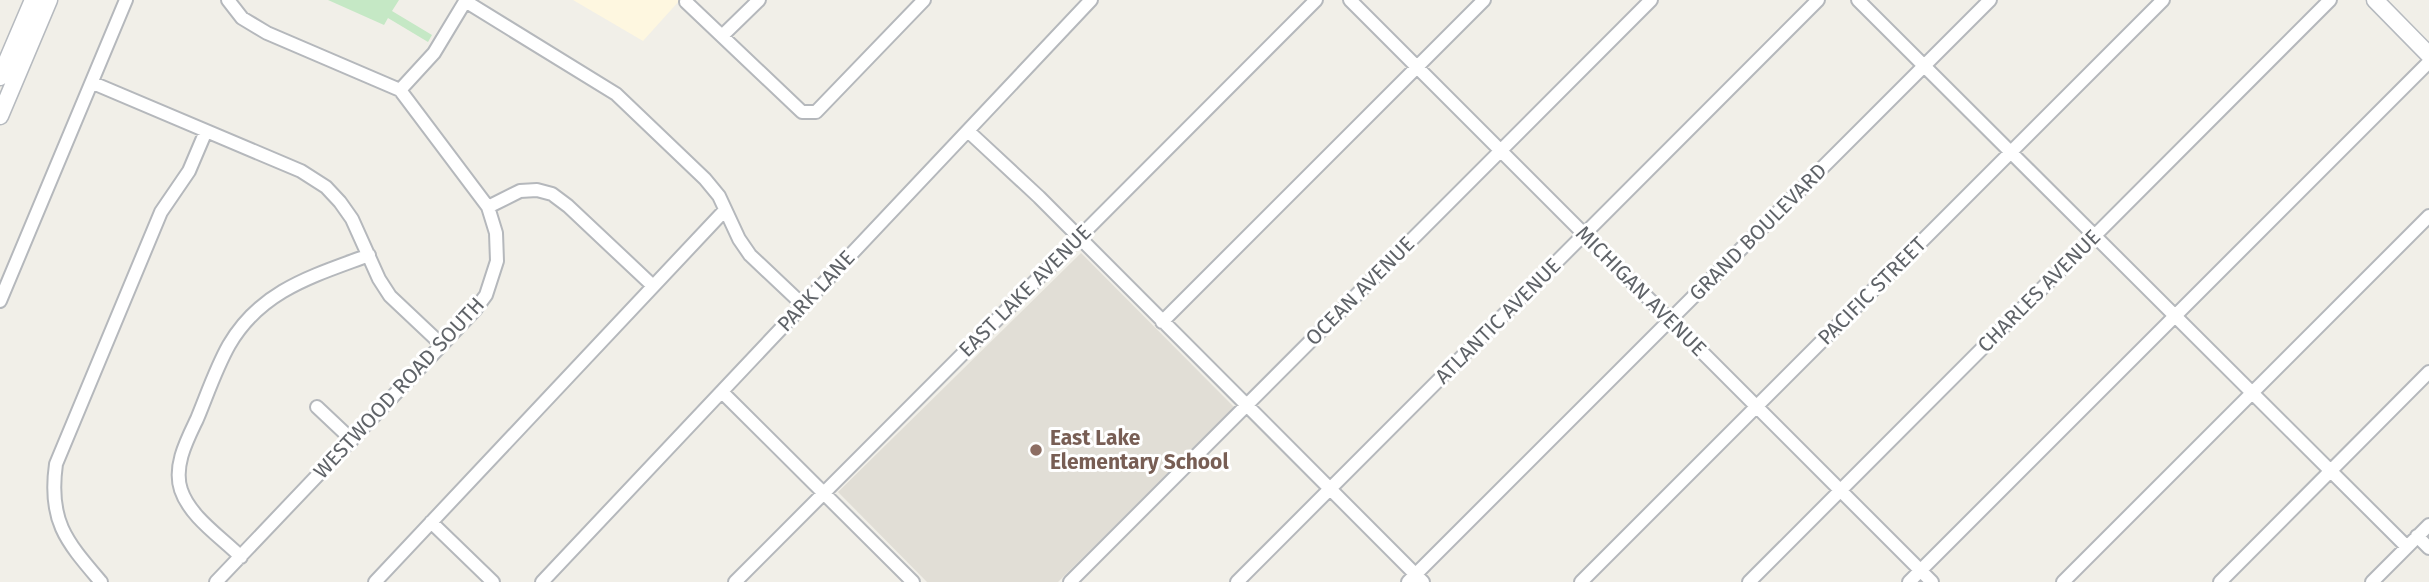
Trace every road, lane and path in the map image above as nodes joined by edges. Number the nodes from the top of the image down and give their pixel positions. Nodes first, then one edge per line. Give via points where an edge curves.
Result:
1 (33, 0) edge
2 (48, 0) edge
3 (126, 0) edge
4 (228, 0) edge
5 (758, 0) edge
6 (923, 0) edge
7 (1316, 0) edge
8 (1350, 0) edge
9 (1484, 0) edge
10 (1651, 0) edge
11 (1818, 0) edge
12 (1858, 0) edge
13 (1990, 0) edge
14 (2163, 0) edge
15 (2330, 0) edge
16 (2375, 0) edge
17 (465, 1) edge
18 (1087, 1) edge
19 (686, 2) dead end
20 (722, 36) junction
21 (2429, 55) edge
22 (2429, 62) edge
23 (1924, 66) junction
24 (1417, 67) junction
25 (0, 77) edge
26 (93, 83) junction
27 (400, 90) junction
28 (0, 116) edge
29 (206, 131) junction
30 (968, 131) junction
31 (1500, 150) junction
32 (2010, 152) junction
33 (488, 207) junction
34 (725, 210) junction
35 (2429, 216) edge
36 (1584, 234) junction
37 (2094, 236) junction
38 (1079, 238) junction
39 (369, 255) junction
40 (653, 286) junction
41 (0, 301) edge
42 (803, 305) junction
43 (2175, 316) junction
44 (1670, 320) junction
45 (1162, 322) junction
46 (442, 345) junction
47 (2429, 372) edge
48 (722, 392) junction
49 (2252, 393) junction
50 (1246, 406) junction
51 (1756, 406) junction
52 (317, 407) dead end
53 (352, 440) junction
54 (2330, 471) junction
55 (1329, 489) junction
56 (1840, 491) junction
57 (824, 493) junction
58 (431, 522) junction
59 (2429, 525) edge
60 (2417, 536) junction
61 (2407, 547) junction
62 (2429, 548) edge
63 (241, 557) junction
64 (1920, 570) junction
65 (1415, 579) edge
66 (907, 580) edge
67 (101, 582) edge
68 (216, 582) edge
69 (375, 582) edge
70 (493, 582) edge
71 (542, 582) edge
72 (735, 582) edge
73 (1070, 582) edge
74 (1237, 582) edge
75 (1581, 582) edge
76 (1749, 582) edge
77 (1909, 582) edge
78 (1932, 582) edge
79 (2063, 582) edge
80 (2220, 582) edge
81 (2372, 582) edge

1 - 25 street
2 - 28 street
3 - 26 street
4 - 27 street, WESTWOOD ROAD SOUTH via 242,18 267,33
5 - 20 street
6 - 20 street via 816,112 802,112
7 - 38 street, EAST LAKE AVENUE
8 - 24 street, MICHIGAN AVENUE
9 - 24 street
10 - 31 street, OCEAN AVENUE
11 - 36 street, ATLANTIC AVENUE
12 - 23 street
13 - 23 street, GRAND BOULEVARD
14 - 32 street, PACIFIC STREET
15 - 37 street, CHARLES AVENUE
16 - 21 street
17 - 27 street via 434,53
17 - 34 street via 616,94 705,179
18 - 30 street, PARK LANE
19 - 20 street
22 - 43 street
23 - 32 street
23 - 44 street, GRAND BOULEVARD
24 - 31 street, MICHIGAN AVENUE
24 - 45 street
26 - 29 street
26 - 41 street
27 - 33 street, WESTWOOD ROAD SOUTH
29 - 39 street via 326,187 352,219
29 - 67 street via 189,171 161,212 56,464 53,493 59,524 72,549
30 - 38 street
30 - 42 street, PARK LANE
31 - 36 street, MICHIGAN AVENUE
31 - 50 street, OCEAN AVENUE
32 - 37 street
32 - 51 street, PACIFIC STREET
33 - 40 street via 520,191 552,194
33 - 46 street, WESTWOOD ROAD SOUTH via 497,247 492,282 475,310
34 - 40 street
34 - 42 street via 750,255
35 - 49 street
36 - 44 street, MICHIGAN AVENUE
36 - 55 street, ATLANTIC AVENUE
37 - 43 street
37 - 56 street, CHARLES AVENUE
38 - 45 street
38 - 57 street, EAST LAKE AVENUE
39 - 46 street via 390,296
39 - 63 street via 299,282 256,310 228,347 194,424 179,463 180,487 193,511
40 - 58 street
42 - 48 street, PARK LANE
43 - 49 street
43 - 64 street
44 - 51 street, MICHIGAN AVENUE
44 - 65 street, GRAND BOULEVARD
45 - 50 street
46 - 53 street, WESTWOOD ROAD SOUTH
47 - 54 street
48 - 57 street
48 - 71 street, PARK LANE
49 - 54 street
49 - 79 street
50 - 55 street
50 - 73 street, OCEAN AVENUE
51 - 56 street, MICHIGAN AVENUE
51 - 75 street, PACIFIC STREET
52 - 53 street
53 - 63 street, WESTWOOD ROAD SOUTH
54 - 61 street
54 - 80 street
55 - 65 street
55 - 74 street, ATLANTIC AVENUE
56 - 64 street, MICHIGAN AVENUE
56 - 76 street, CHARLES AVENUE
57 - 66 street
57 - 72 street, EAST LAKE AVENUE
58 - 69 street
58 - 70 street
59 - 60 street
60 - 61 street
60 - 62 street
61 - 81 street
63 - 68 street, WESTWOOD ROAD SOUTH
64 - 77 street
64 - 78 street, MICHIGAN AVENUE

